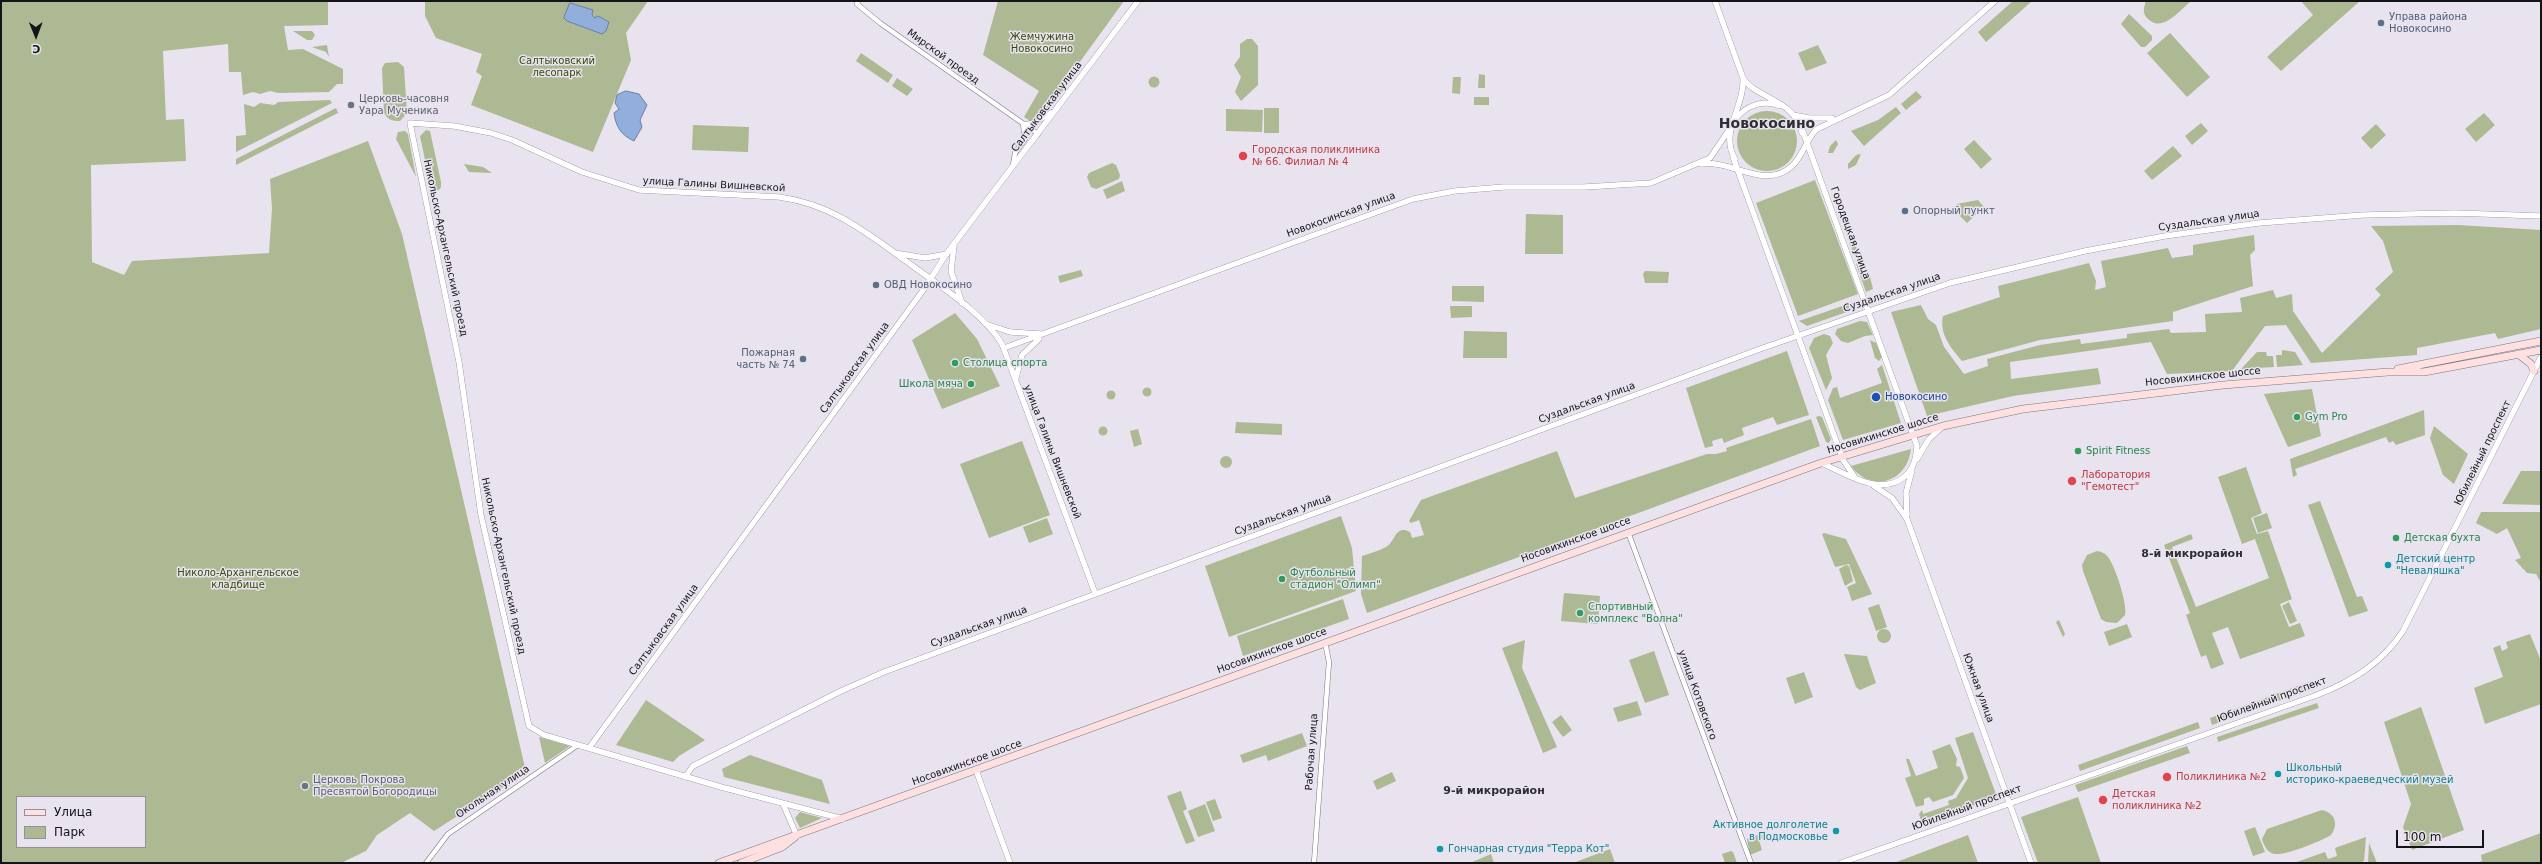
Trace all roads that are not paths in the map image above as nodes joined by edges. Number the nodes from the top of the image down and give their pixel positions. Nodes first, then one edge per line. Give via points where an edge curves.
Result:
1 (858, 1) edge
2 (1138, 1) edge
3 (1715, 1) edge
4 (1995, 1) edge
5 (1743, 78) junction
6 (1057, 109) junction
7 (1787, 110) junction
8 (1792, 115) junction
9 (1842, 116) junction
10 (410, 123) joint
11 (1023, 124) junction
12 (1732, 125) junction
13 (1802, 129) junction
14 (1038, 134) junction
15 (1806, 143) junction
16 (1733, 157) junction
17 (1798, 158) junction
18 (1697, 165) junction
19 (1013, 167) junction
20 (1737, 168) junction
21 (1751, 173) junction
22 (2541, 216) edge
23 (954, 244) junction
24 (893, 252) junction
25 (947, 254) junction
26 (930, 279) junction
27 (963, 305) junction
28 (1869, 310) junction
29 (985, 323) junction
30 (1050, 333) junction
31 (1798, 335) junction
32 (2541, 341) edge
33 (1004, 348) junction
34 (2541, 350) edge
35 (2518, 354) junction
36 (2541, 356) edge
37 (2534, 371) junction
38 (2388, 372) junction
39 (1015, 380) junction
40 (1944, 426) junction
41 (1914, 434) junction
42 (1842, 456) junction
43 (1821, 463) junction
44 (1913, 465) junction
45 (1856, 477) junction
46 (1868, 483) junction
47 (1907, 519) junction
48 (1628, 532) junction
49 (1095, 593) junction
50 (1326, 642) junction
51 (578, 745) junction
52 (590, 748) junction
53 (976, 770) junction
54 (685, 777) junction
55 (2009, 802) junction
56 (784, 804) junction
57 (802, 808) junction
58 (791, 817) junction
59 (843, 819) junction
60 (797, 836) junction
61 (426, 863) edge
62 (718, 863) edge
63 (741, 863) edge
64 (1010, 863) edge
65 (1314, 863) edge
66 (1751, 863) edge
67 (1841, 863) edge
68 (2032, 863) edge

1 - 11 street, Мирской проезд via 858,4 880,23
2 - 6 street, Салтыковская улица
3 - 5 street
4 - 9 street via 1901,86 1874,103
5 - 7 street
5 - 12 street via 1743,90
6 - 11 street via 1035,123
6 - 14 street, Салтыковская улица
7 - 8 street
7 - 12 street via 1770,103 1755,105 1744,110
8 - 9 street via 1818,118
8 - 13 street
9 - 15 street via 1818,129
10 - 24 street, улица Галины Вишневской via 454,126 491,133 582,172 639,190 773,197 802,201 842,218
10 - 51 street, Никольско-Архангельский проезд via 459,362 481,515 529,726 544,735
11 - 14 street, Мирской проезд
11 - 19 street via 1025,139 1015,153
12 - 16 street via 1730,144
12 - 18 street via 1714,153
13 - 15 street, Городецкая улица
13 - 17 street via 1803,141
14 - 19 street, Салтыковская улица
15 - 17 street
15 - 28 street, Городецкая улица
16 - 20 street
16 - 21 street via 1740,166
17 - 21 street via 1791,167 1779,174 1765,177
18 - 20 street via 1711,162
18 - 30 street, Новокосинская улица via 1651,183 1584,187 1504,187 1455,191 1413,199
19 - 23 street, Салтыковская улица
20 - 21 street
20 - 31 street
22 - 28 street, Суздальская улица via 2455,213 2363,215 2217,228 2094,249 2012,268 1950,283
23 - 25 street, Салтыковская улица
23 - 27 street via 950,271
24 - 25 street via 925,258
24 - 26 street, улица Галины Вишневской
25 - 26 street, Салтыковская улица
26 - 27 street, улица Галины Вишневской
26 - 52 street, Салтыковская улица
27 - 29 street, улица Галины Вишневской
28 - 31 street, Суздальская улица
28 - 41 street, Городецкая улица
29 - 30 street via 1020,334
29 - 33 street, улица Галины Вишневской
30 - 33 street, Новокосинская улица
30 - 39 street via 1027,348 1019,362
31 - 42 street
31 - 49 street, Суздальская улица
32 - 38 main road, Носовихинское шоссе
33 - 39 street, улица Галины Вишневской
34 - 35 main road, Носовихинское шоссе
35 - 37 main road via 2527,359
35 - 38 main road, Носовихинское шоссе via 2424,372
36 - 37 street, Юбилейный проспект
37 - 55 street, Юбилейный проспект via 2403,631 2390,649 2371,667 2353,679 2317,695
38 - 40 main road, Носовихинское шоссе via 2223,384 2100,398
39 - 49 street, улица Галины Вишневской
40 - 41 main road, Носовихинское шоссе
40 - 44 street via 1929,440
41 - 42 main road, Носовихинское шоссе
41 - 44 street, Городецкая улица via 1917,446
42 - 43 main road, Носовихинское шоссе
42 - 45 street via 1846,466
43 - 45 street, Южная улица
43 - 48 main road, Носовихинское шоссе
44 - 46 street via 1894,483 1880,486
44 - 47 street, Южная улица via 1906,493
45 - 46 street, Южная улица
46 - 47 street, Южная улица via 1892,498
47 - 55 street, Южная улица
48 - 50 main road, Носовихинское шоссе
48 - 66 street, улица Котовского
49 - 54 street, Суздальская улица via 863,681 693,766
50 - 53 main road, Носовихинское шоссе
50 - 65 street, Рабочая улица via 1329,662
51 - 52 street, Никольско-Архангельский проезд
51 - 61 street, Окольная улица via 448,834
52 - 54 street, Никольско-Архангельский проезд
53 - 59 main road, Носовихинское шоссе
53 - 64 street
54 - 56 street, Никольско-Архангельский проезд
55 - 67 street, Юбилейный проспект
55 - 68 street, Южная улица
56 - 57 street, Никольско-Архангельский проезд
56 - 58 street
57 - 58 street via 796,810
57 - 59 street, Никольско-Архангельский проезд
58 - 60 street
59 - 60 main road, Носовихинское шоссе
60 - 62 main road, Носовихинское шоссе via 782,838
60 - 63 main road, Носовихинское шоссе via 782,847

